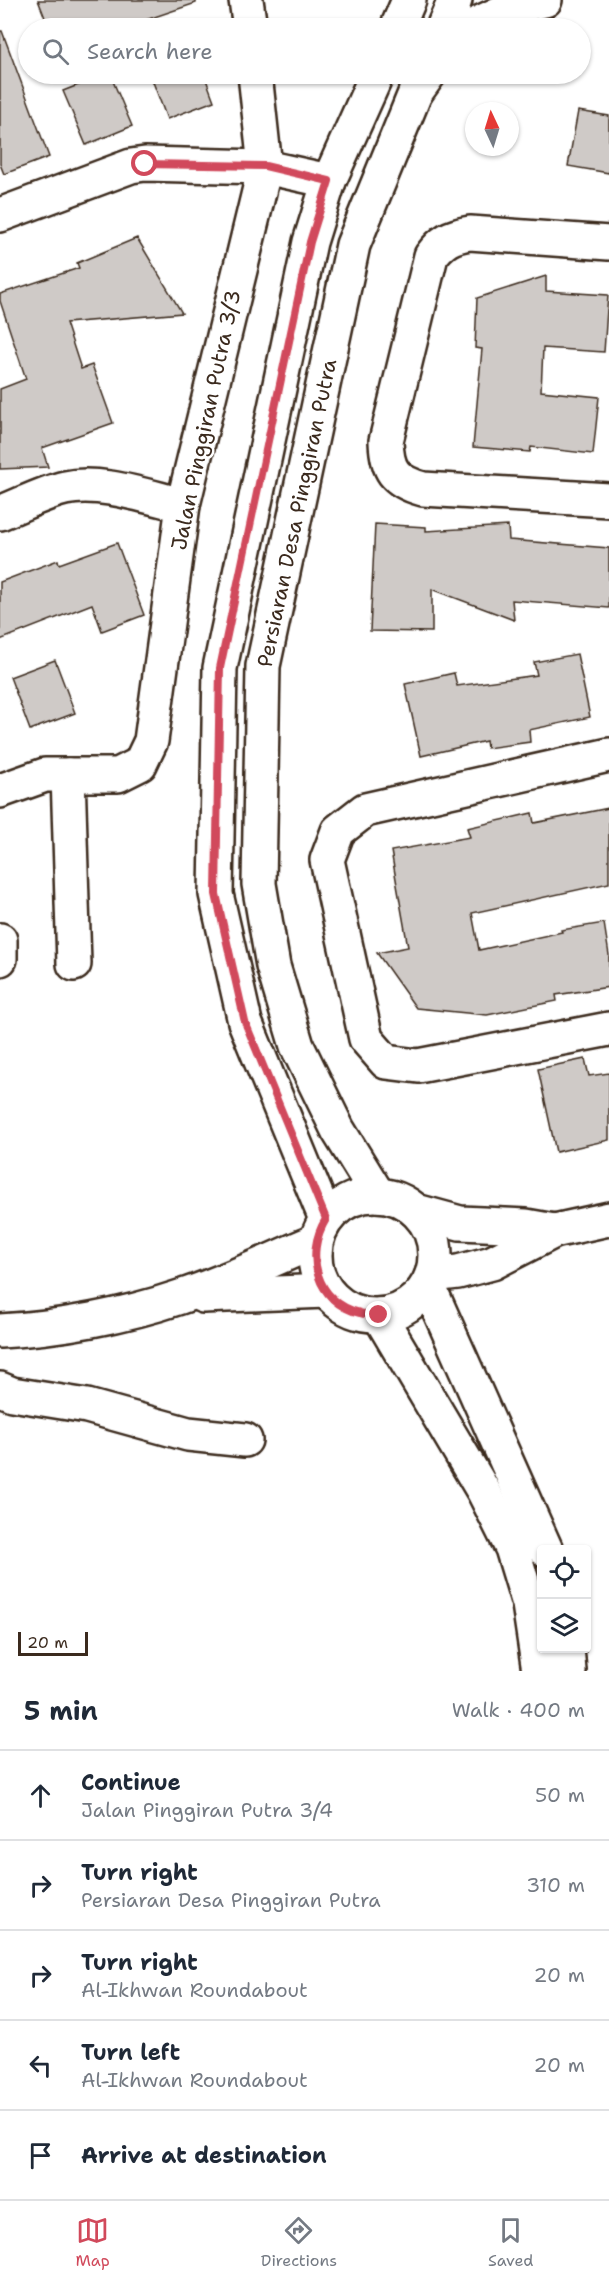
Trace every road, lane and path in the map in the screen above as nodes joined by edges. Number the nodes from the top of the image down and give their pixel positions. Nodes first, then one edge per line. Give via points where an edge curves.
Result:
1 (246, 0) edge
2 (409, 0) edge
3 (455, 0) edge
4 (545, 0) edge
5 (249, 18) edge
6 (401, 18) edge
7 (447, 18) edge
8 (490, 18) edge
9 (256, 84) edge
10 (373, 84) edge
11 (420, 84) edge
12 (265, 166) junction
13 (329, 181) junction
14 (0, 215) edge
15 (609, 243) edge
16 (609, 500) edge
17 (183, 505) junction
18 (0, 513) edge
19 (609, 755) edge
20 (68, 775) junction
21 (0, 791) edge
22 (0, 940) edge
23 (0, 959) edge
24 (74, 964) dead end
25 (609, 1029) edge
26 (378, 1195) junction
27 (416, 1211) junction
28 (609, 1219) edge
29 (321, 1230) junction
30 (554, 1231) junction
31 (430, 1280) junction
32 (326, 1292) junction
33 (180, 1297) junction
34 (379, 1315) junction
35 (0, 1331) edge
36 (0, 1389) edge
37 (245, 1440) dead end
38 (544, 1545) edge
39 (567, 1653) edge
40 (539, 1671) edge
41 (569, 1671) edge

1 - 5 street
2 - 6 street
3 - 7 street
4 - 8 street via 513,7
9 - 12 street, Jalan Pinggiran Putra 3/3
10 - 13 street, Persiaran Desa Pinggiran Putra
11 - 26 street, Persiaran Desa Pinggiran Putra via 353,244 263,666 259,884 273,966 297,1046 338,1130
12 - 13 street
12 - 14 street via 131,166
12 - 17 street, Jalan Pinggiran Putra 3/3
13 - 29 street, Persiaran Desa Pinggiran Putra via 310,242 220,668 216,894 245,1022
15 - 16 street via 470,232 452,236 440,245 430,256 386,441 393,474 406,484 423,489
17 - 18 street via 80,486 64,488
17 - 20 street, Jalan Pinggiran Putra 3/3 via 151,741 140,764 118,775
19 - 25 street via 365,810 338,831 327,860 366,1039 386,1062 418,1066
20 - 21 street, Jalan Pinggiran Putra 3/3 via 45,775
20 - 24 street
22 - 23 street
26 - 27 street via 399,1199
26 - 29 street via 349,1200 336,1208
27 - 30 street via 459,1223
27 - 31 street via 434,1240
28 - 30 street
29 - 32 street via 314,1258
29 - 33 street
30 - 31 street via 492,1263
31 - 34 street via 415,1300 398,1311
31 - 38 street
32 - 33 street
32 - 34 street via 359,1313
33 - 35 street via 98,1319
34 - 40 street via 484,1492 512,1548 529,1604
36 - 37 street via 87,1406 188,1434
39 - 41 street

